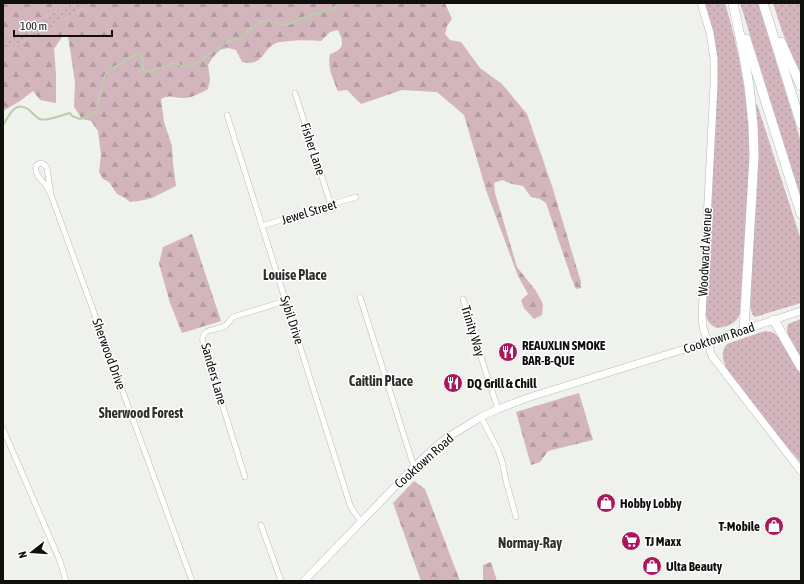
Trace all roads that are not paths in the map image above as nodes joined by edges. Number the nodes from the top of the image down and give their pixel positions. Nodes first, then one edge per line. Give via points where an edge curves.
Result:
1 (701, 3) edge
2 (734, 3) edge
3 (764, 3) edge
4 (801, 86) edge
5 (295, 93) dead end
6 (227, 115) dead end
7 (801, 124) edge
8 (52, 195) junction
9 (356, 197) dead end
10 (331, 205) junction
11 (801, 214) edge
12 (262, 226) junction
13 (360, 297) dead end
14 (462, 299) dead end
15 (286, 301) junction
16 (801, 311) edge
17 (774, 320) junction
18 (744, 329) junction
19 (708, 342) junction
20 (801, 367) edge
21 (498, 409) junction
22 (481, 417) junction
23 (3, 429) edge
24 (414, 467) junction
25 (801, 471) edge
26 (245, 476) dead end
27 (516, 516) dead end
28 (361, 521) junction
29 (261, 525) dead end
30 (66, 581) edge
31 (192, 581) edge
32 (280, 581) edge
33 (304, 581) edge

1 - 19 main road, Woodward Avenue via 714,59 702,316
2 - 11 highway
2 - 18 highway via 747,72 754,156
3 - 4 highway
3 - 7 highway
5 - 10 street, Fisher Lane
6 - 12 street, Sybil Drive
8 - 8 street, Sherwood Drive via 47,168 45,164 39,164 36,166 38,176
8 - 31 street, Sherwood Drive
9 - 10 street, Jewel Street
10 - 12 street, Jewel Street
12 - 15 street, Sybil Drive
13 - 24 street
14 - 21 street, Trinity Way
15 - 26 street, Sanders Lane via 233,317 226,325 206,332 203,336 203,343
15 - 28 street, Sybil Drive via 350,505
16 - 17 main road, Cooktown Road
17 - 18 main road, Cooktown Road
17 - 20 highway
18 - 19 main road, Cooktown Road
19 - 21 main road, Cooktown Road
19 - 25 main road, Woodward Avenue via 712,356
21 - 22 main road, Cooktown Road
22 - 24 main road, Cooktown Road via 448,437
22 - 27 street via 500,455
23 - 30 street via 60,561
24 - 28 main road, Cooktown Road
28 - 33 main road, Cooktown Road
29 - 32 street

